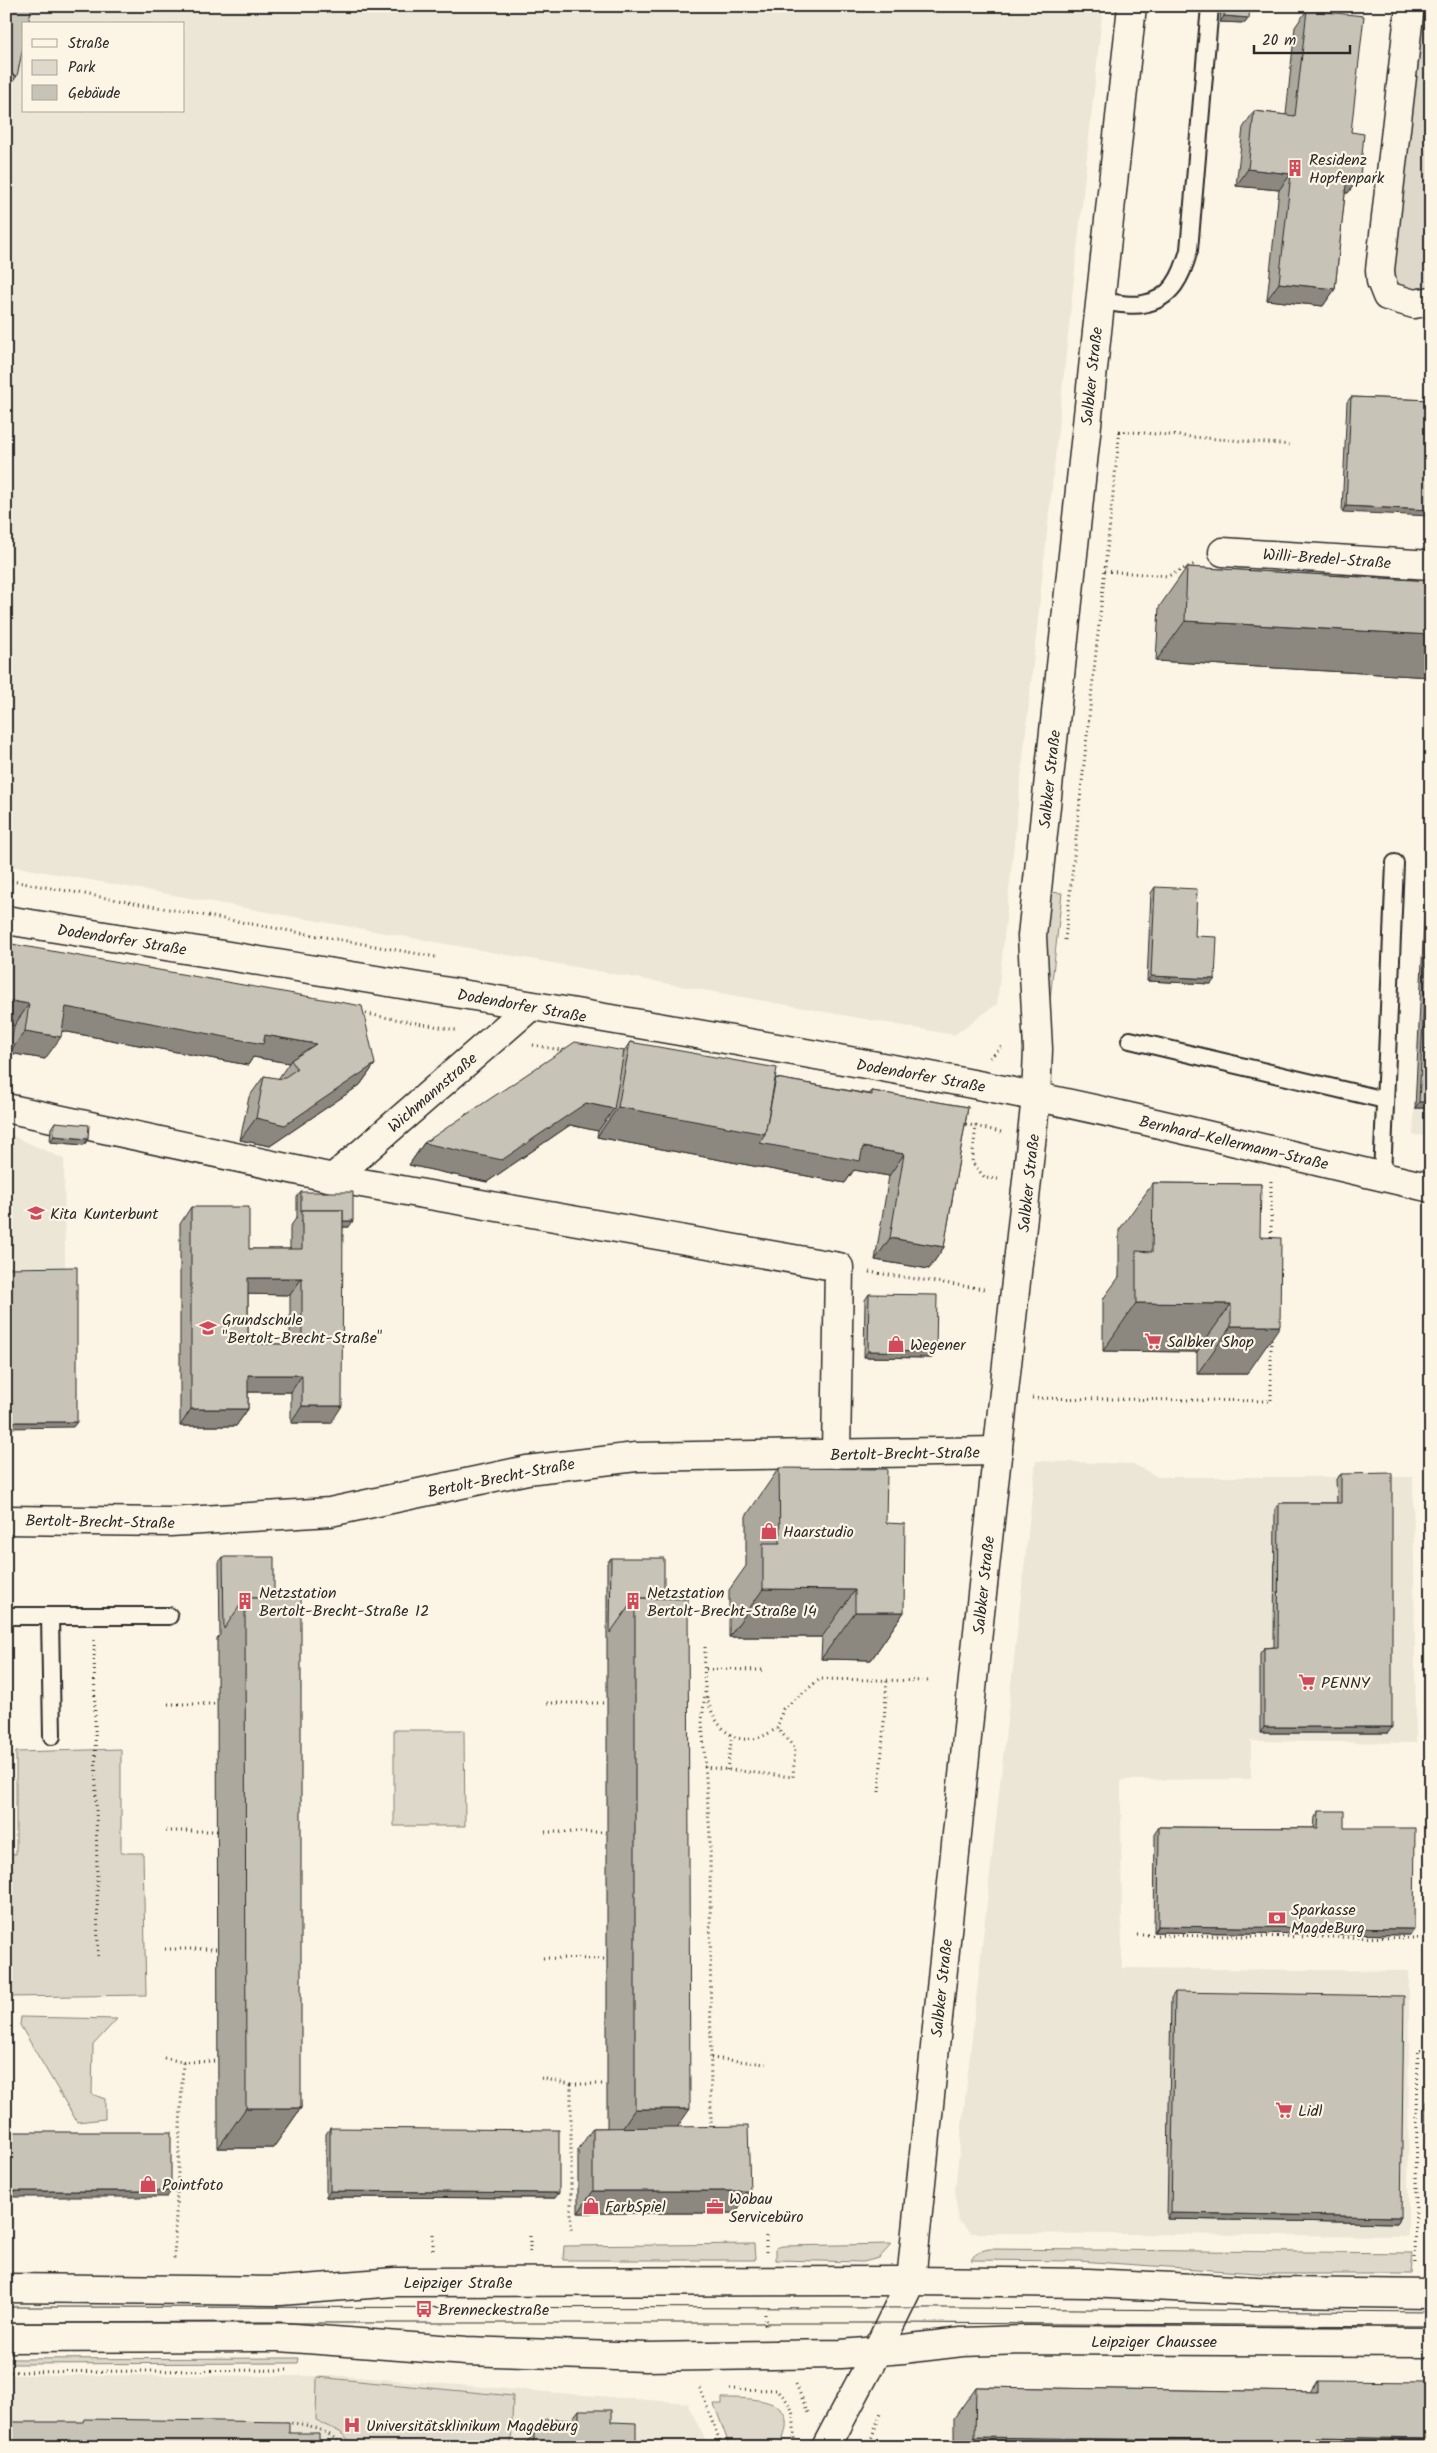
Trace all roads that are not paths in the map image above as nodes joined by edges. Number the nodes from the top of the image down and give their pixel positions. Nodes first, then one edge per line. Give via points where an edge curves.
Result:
1 (1132, 6) edge
2 (1210, 6) edge
3 (1410, 6) edge
4 (1099, 301) junction
5 (1431, 301) edge
6 (1223, 552) dead end
7 (1431, 565) edge
8 (1395, 863) dead end
9 (6, 920) edge
10 (531, 1006) junction
11 (1130, 1040) dead end
12 (1036, 1097) junction
13 (1385, 1100) junction
14 (6, 1108) edge
15 (1382, 1177) junction
16 (333, 1178) junction
17 (1431, 1188) edge
18 (998, 1451) junction
19 (836, 1454) junction
20 (6, 1520) edge
21 (6, 1616) edge
22 (50, 1616) junction
23 (169, 1616) dead end
24 (52, 1736) dead end
25 (911, 2280) junction
26 (6, 2288) edge
27 (1422, 2294) edge
28 (6, 2338) edge
29 (1431, 2342) edge
30 (877, 2351) junction
31 (826, 2447) edge

1 - 4 street, Salbker Straße
2 - 4 lane via 1189,250 1183,274 1165,296 1142,304
3 - 5 street via 1380,270 1388,296 1414,304
4 - 12 street, Salbker Straße via 1032,936 1038,1049
6 - 7 street, Willi-Bredel-Straße
8 - 13 lane
9 - 10 street, Dodendorfer Straße
10 - 12 street, Dodendorfer Straße
10 - 16 street, Wichmannstraße
11 - 13 lane
12 - 15 street, Bernhard-Kellermann-Straße
12 - 18 street, Salbker Straße
13 - 15 lane
14 - 16 street
15 - 17 street, Bernhard-Kellermann-Straße
16 - 19 street via 839,1267
18 - 19 street, Bertolt-Brecht-Straße
18 - 25 street, Salbker Straße
19 - 20 street, Bertolt-Brecht-Straße via 599,1460 527,1470 330,1512 280,1516 170,1522
21 - 22 lane
22 - 23 lane
22 - 24 lane
25 - 26 street, Leipziger Straße via 395,2282 280,2291
25 - 27 street
25 - 30 street, Salbker Straße
28 - 30 street via 280,2337 466,2352 646,2358
29 - 30 street, Leipziger Chaussee via 1027,2340 962,2342
30 - 31 street

